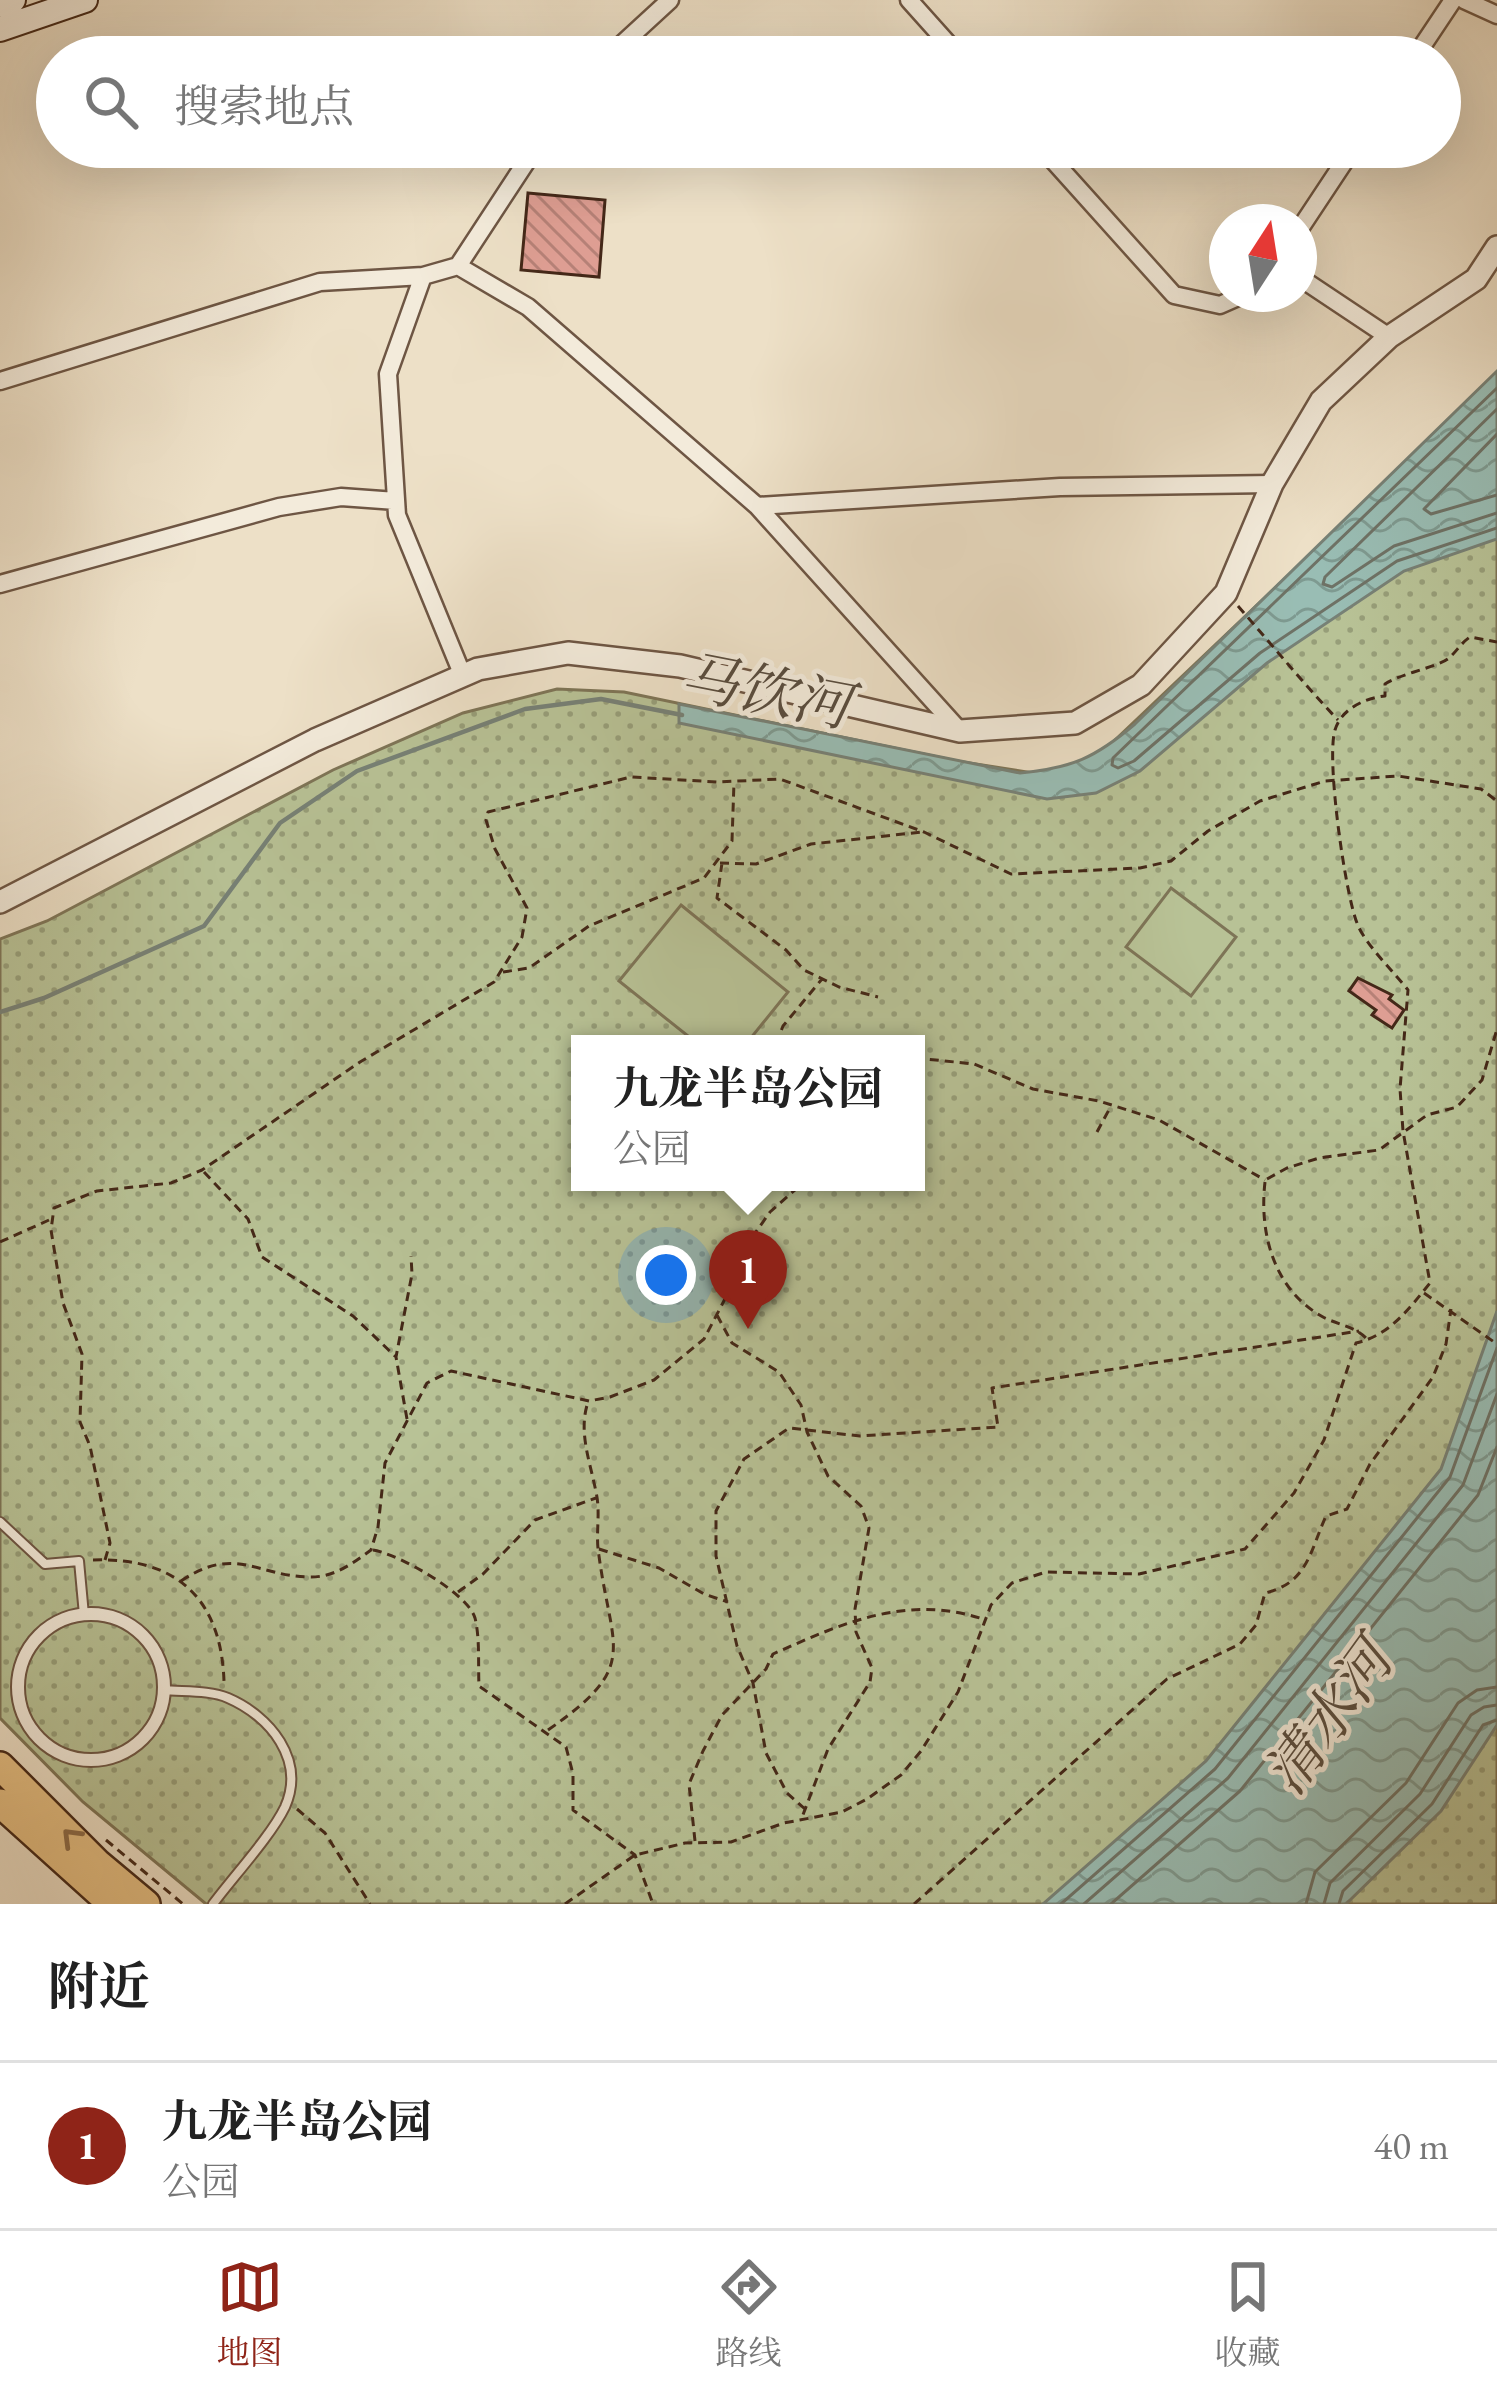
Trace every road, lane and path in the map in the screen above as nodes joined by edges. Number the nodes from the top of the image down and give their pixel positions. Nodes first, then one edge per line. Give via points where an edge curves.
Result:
1 (13, 0) edge
2 (85, 0) edge
3 (670, 0) edge
4 (909, 0) edge
5 (1453, 0) edge
6 (1464, 0) edge
7 (0, 4) edge
8 (1497, 15) edge
9 (0, 29) edge
10 (631, 36) edge
11 (941, 36) edge
12 (1428, 36) edge
13 (522, 168) edge
14 (1060, 168) edge
15 (1340, 168) edge
16 (1316, 204) edge
17 (1497, 247) edge
18 (458, 266) junction
19 (423, 276) junction
20 (1317, 289) edge
21 (1209, 303) edge
22 (1389, 338) junction
23 (0, 381) edge
24 (1272, 484) junction
25 (396, 501) junction
26 (757, 506) junction
27 (0, 584) edge
28 (1242, 611) dead end
29 (1497, 642) edge
30 (463, 676) junction
31 (1339, 721) junction
32 (959, 730) junction
33 (1335, 780) junction
34 (734, 782) junction
35 (1497, 800) edge
36 (924, 832) junction
37 (719, 863) junction
38 (0, 902) edge
39 (501, 972) junction
40 (822, 979) junction
41 (878, 997) dead end
42 (1497, 1029) edge
43 (780, 1035) edge
44 (925, 1059) edge
45 (1112, 1105) junction
46 (1403, 1131) junction
47 (1097, 1132) dead end
48 (202, 1170) junction
49 (1265, 1180) junction
50 (794, 1191) edge
51 (51, 1220) junction
52 (0, 1242) edge
53 (411, 1256) dead end
54 (1423, 1292) junction
55 (1451, 1309) junction
56 (716, 1313) junction
57 (1359, 1331) junction
58 (1368, 1340) junction
59 (1497, 1344) edge
60 (396, 1357) junction
61 (589, 1401) junction
62 (408, 1421) junction
63 (807, 1432) junction
64 (598, 1498) junction
65 (0, 1522) edge
66 (597, 1548) junction
67 (371, 1550) junction
68 (105, 1559) junction
69 (79, 1561) junction
70 (181, 1581) junction
71 (455, 1594) junction
72 (728, 1602) junction
73 (84, 1616) junction
74 (984, 1619) junction
75 (855, 1620) junction
76 (753, 1683) junction
77 (164, 1690) junction
78 (224, 1695) junction
79 (547, 1731) junction
80 (0, 1766) edge
81 (286, 1800) junction
82 (0, 1803) edge
83 (805, 1809) junction
84 (801, 1820) junction
85 (695, 1843) junction
86 (635, 1855) junction
87 (103, 1901) edge
88 (146, 1904) edge
89 (213, 1904) edge
90 (370, 1904) edge
91 (565, 1904) edge
92 (653, 1904) edge
93 (914, 1904) edge

1 - 7 main road
2 - 9 main road
3 - 10 street
4 - 11 street
5 - 12 street
6 - 8 street
13 - 18 street
14 - 21 street via 1174,296
15 - 16 street
17 - 22 street via 1476,279
18 - 19 street
18 - 26 street via 528,308
19 - 23 street via 320,282
19 - 25 street via 388,374
20 - 22 street
22 - 24 street via 1321,401
24 - 26 street via 1060,487
24 - 32 street via 1226,593 1142,685 1075,723
25 - 27 street via 341,497 280,507
25 - 30 street
26 - 32 street
28 - 31 path
29 - 31 path via 1470,637 1448,659 1399,675 1385,684 1385,695
30 - 32 street via 568,653 680,666
30 - 38 street via 315,740
31 - 33 path
33 - 35 path via 1398,776 1481,789
33 - 36 path via 1260,801 1171,861 1140,868 1011,874
33 - 46 path via 1357,926 1408,989
34 - 36 path via 780,779
34 - 37 path via 732,841
34 - 39 path via 631,777 488,812 496,849 527,908
36 - 37 path via 811,844 756,864
37 - 39 path via 704,878 589,926 529,968
37 - 40 path via 717,898
39 - 48 path
40 - 41 path
40 - 43 path
42 - 46 path via 1471,1096
44 - 45 path via 974,1064 1034,1089
45 - 47 path
45 - 49 path via 1159,1120
46 - 49 path via 1379,1150 1319,1158
46 - 54 path via 1430,1283
48 - 51 path via 65,1201
48 - 60 path via 248,1219 271,1266 353,1316
49 - 57 path via 1276,1274 1322,1316
50 - 56 path via 746,1246
51 - 52 path
51 - 68 path via 63,1303 82,1354 80,1422 110,1543
53 - 60 path
54 - 55 path
54 - 58 path
55 - 59 path
55 - 93 path via 1433,1377 1347,1509 1326,1516 1303,1571 1265,1593 1256,1625 1240,1644 1167,1679
56 - 61 path via 704,1339 654,1380
56 - 63 path via 732,1343 778,1372 801,1405
57 - 58 path
57 - 63 path via 992,1388 998,1427
58 - 74 path via 1356,1343 1324,1441 1294,1493 1245,1549 1139,1574 1046,1572 1012,1583
60 - 62 path
61 - 62 path via 451,1371 427,1383
61 - 64 path via 581,1423
62 - 67 path via 385,1463
63 - 72 path via 789,1428 744,1459 716,1511
63 - 75 path via 868,1528
64 - 66 path
64 - 71 path via 535,1520
65 - 69 lane via 45,1564
66 - 72 path
66 - 79 path via 613,1666 586,1704
67 - 70 path via 336,1573 312,1577 227,1563
67 - 71 path via 391,1553
68 - 69 path
68 - 70 path via 142,1563
69 - 73 lane
70 - 78 path via 200,1596 223,1648
71 - 79 path via 474,1614 479,1686
72 - 76 path
73 - 77 street via 123,1622 142,1635
73 - 77 street via 56,1623 24,1658 20,1707 49,1748 72,1758 122,1754 156,1721
74 - 75 path via 950,1608 907,1608
74 - 84 path via 958,1692 902,1774 842,1812
75 - 76 path via 773,1654
75 - 83 path via 870,1682 828,1749
76 - 83 path via 766,1753
76 - 85 path via 722,1715 689,1784
77 - 78 lane
78 - 81 lane via 260,1717 287,1750
79 - 86 path via 566,1747 573,1810
88 -> 80 highway
81 - 89 lane
81 - 90 path via 325,1833
82 - 87 highway
83 - 84 path
84 - 85 path via 731,1842
85 - 86 path
86 - 91 path
86 - 92 path

